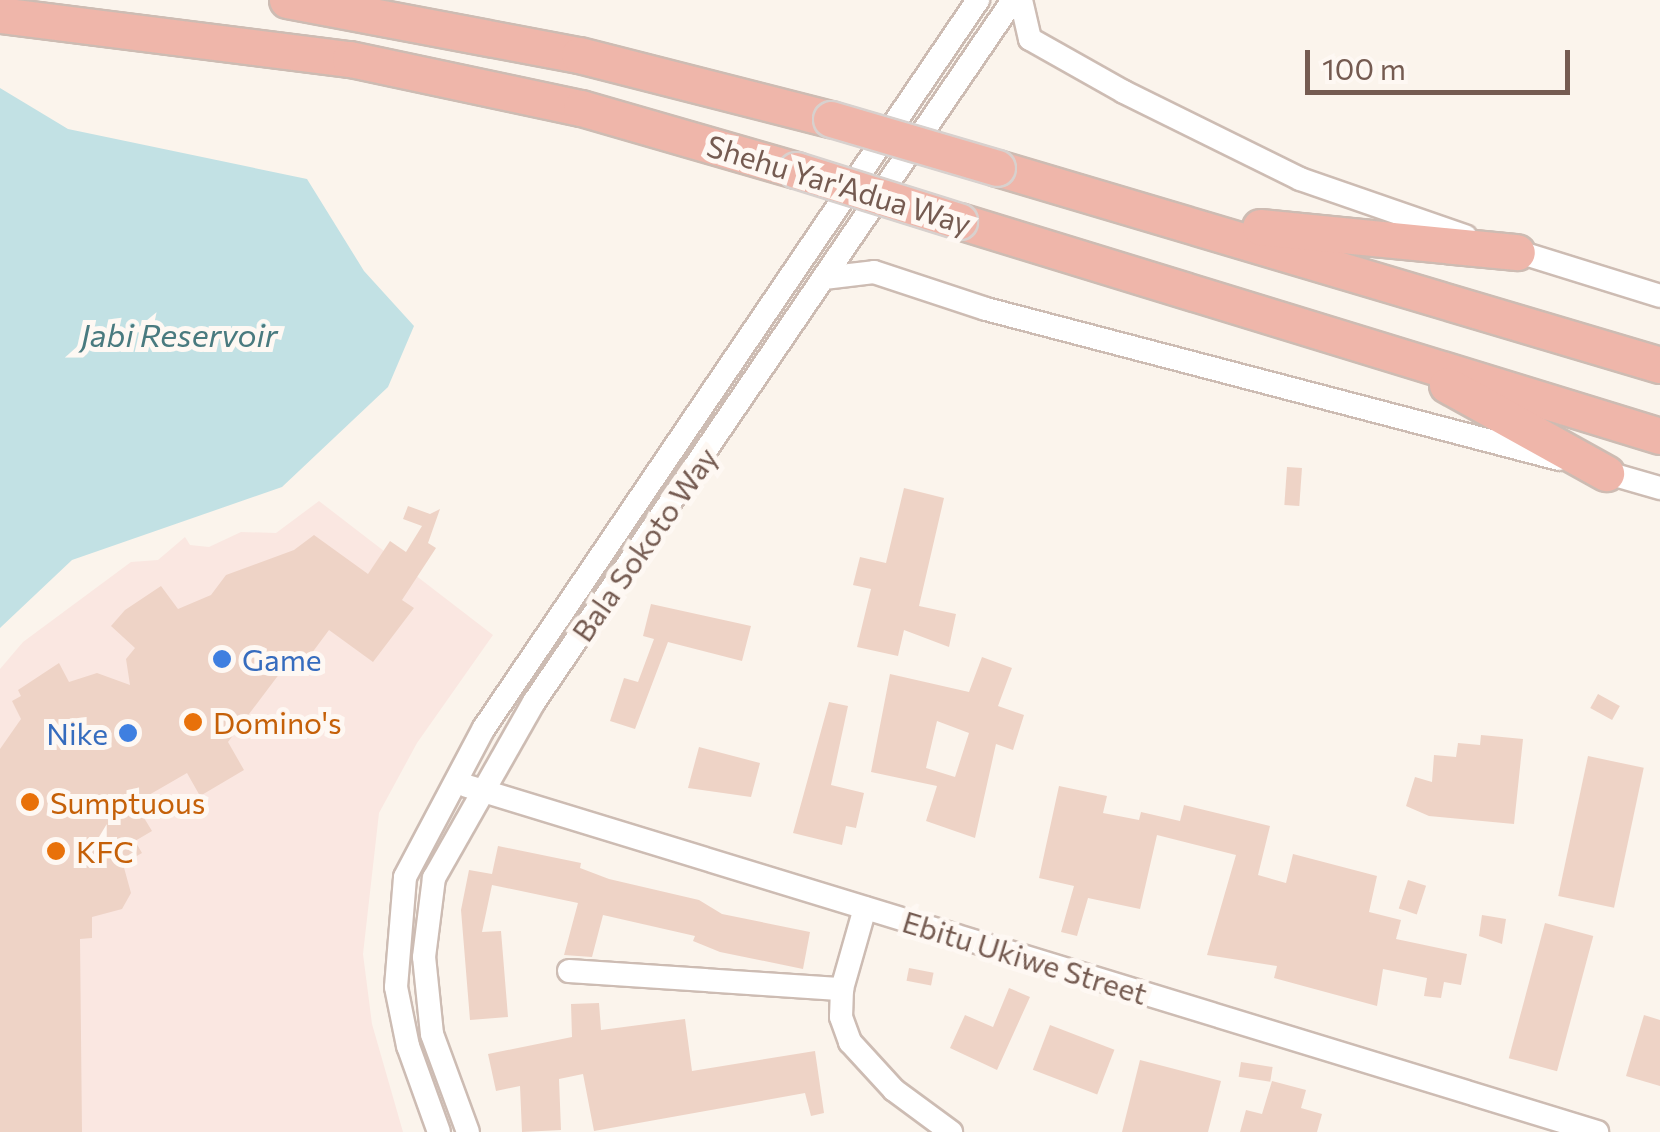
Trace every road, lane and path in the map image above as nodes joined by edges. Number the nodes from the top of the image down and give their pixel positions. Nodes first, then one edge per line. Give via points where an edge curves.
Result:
1 (288, 0) edge
2 (978, 0) edge
3 (1012, 0) edge
4 (1020, 0) edge
5 (0, 15) edge
6 (992, 32) junction
7 (1043, 48) junction
8 (946, 54) junction
9 (1094, 194) junction
10 (844, 203) junction
11 (846, 249) junction
12 (1518, 252) junction
13 (874, 272) junction
14 (824, 278) junction
15 (1660, 296) edge
16 (1273, 318) junction
17 (1660, 365) edge
18 (1660, 436) edge
19 (1606, 472) junction
20 (1660, 488) edge
21 (453, 780) junction
22 (479, 792) junction
23 (864, 908) junction
24 (568, 971) dead end
25 (842, 989) junction
26 (440, 1132) edge
27 (468, 1132) edge
28 (952, 1132) edge
29 (1597, 1132) edge

1 - 9 highway, Shehu Yar'Adua Way, bridge via 579,55
2 - 8 street, Bala Sokoto Way
3 - 6 street, Bala Sokoto Way
4 - 7 street via 1025,30
5 - 16 highway, Shehu Yar'Adua Way, bridge via 226,40 467,82 796,170
6 - 7 street
6 - 8 street via 960,39
6 - 11 street, Bala Sokoto Way
7 - 12 street via 1300,180
8 - 10 street, Bala Sokoto Way
9 - 12 highway via 1231,223
9 - 17 highway, Shehu Yar'Adua Way
10 - 11 street via 838,226
10 - 21 street, Bala Sokoto Way
11 - 13 street
11 - 14 street, Bala Sokoto Way
12 - 15 street
13 - 14 street
13 - 19 street via 986,309
14 - 22 street, Bala Sokoto Way
16 - 18 highway, Shehu Yar'Adua Way
16 - 19 highway via 1442,383
19 - 20 street
21 - 22 street, Ebitu Ukiwe Street
21 - 26 street, Bala Sokoto Way via 405,877 398,927 396,987 408,1046
22 - 23 street, Ebitu Ukiwe Street
22 - 27 street, Bala Sokoto Way via 434,878 424,957 432,1034
23 - 25 street
23 - 29 street, Ebitu Ukiwe Street
24 - 25 street
25 - 28 street via 840,1016 850,1042 894,1090

